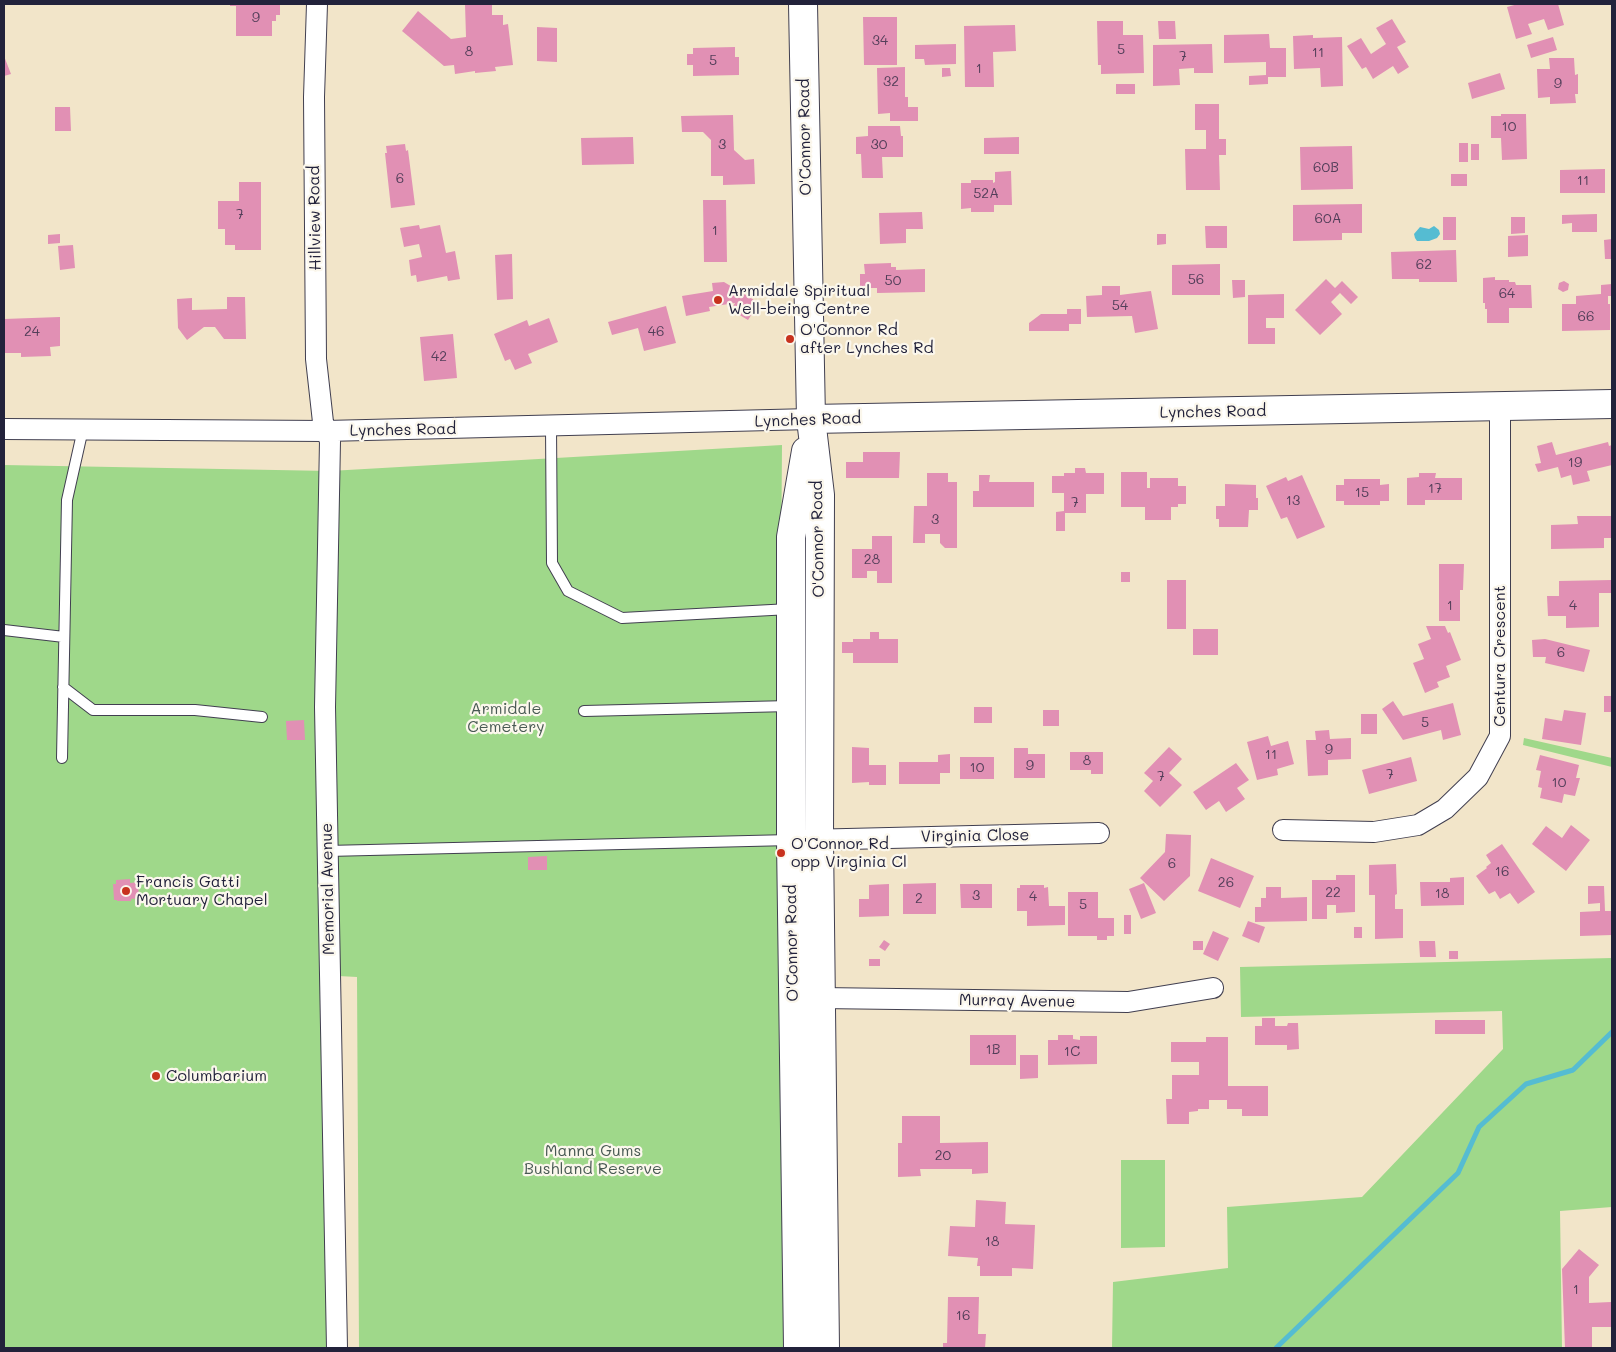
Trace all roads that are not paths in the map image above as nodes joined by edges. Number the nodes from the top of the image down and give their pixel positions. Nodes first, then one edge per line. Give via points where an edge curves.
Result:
1 (317, 4) edge
2 (803, 4) edge
3 (1612, 404) edge
4 (1500, 406) junction
5 (811, 419) junction
6 (551, 427) junction
7 (4, 429) edge
8 (83, 429) junction
9 (326, 431) junction
10 (791, 609) junction
11 (4, 630) edge
12 (64, 637) junction
13 (63, 687) junction
14 (791, 706) junction
15 (584, 711) dead end
16 (262, 717) dead end
17 (62, 758) dead end
18 (1283, 830) dead end
19 (1099, 834) dead end
20 (819, 839) junction
21 (791, 840) junction
22 (327, 851) junction
23 (1213, 988) dead end
24 (820, 998) junction
25 (337, 1348) edge
26 (798, 1348) edge
27 (825, 1348) edge

1 - 9 street, Hillview Road via 314,97 316,359
2 - 5 street, O'Connor Road
3 - 4 street, Lynches Road
4 - 5 street, Lynches Road
4 - 18 street, Centura Crescent via 1500,736 1478,777 1445,809 1418,825 1374,832
5 - 6 street, Lynches Road
5 - 10 street, O'Connor Road via 791,537
5 - 20 street, O'Connor Road via 820,495
6 - 9 street, Lynches Road
6 - 10 lane via 552,563 568,591 622,618
7 - 8 street, Lynches Road
8 - 9 street, Lynches Road
8 - 12 lane via 67,500
9 - 22 street, Memorial Avenue via 330,440 325,707
10 - 14 street, O'Connor Road
11 - 12 lane
12 - 13 lane
13 - 16 lane via 93,710 195,710
13 - 17 lane
14 - 15 lane
14 - 21 street, O'Connor Road
19 - 20 street, Virginia Close
20 - 21 street, Virginia Close
20 - 24 street, O'Connor Road
21 - 22 lane
21 - 26 street, O'Connor Road
22 - 25 street, Memorial Avenue
23 - 24 street, Murray Avenue via 1128,1002
24 - 27 street, O'Connor Road

